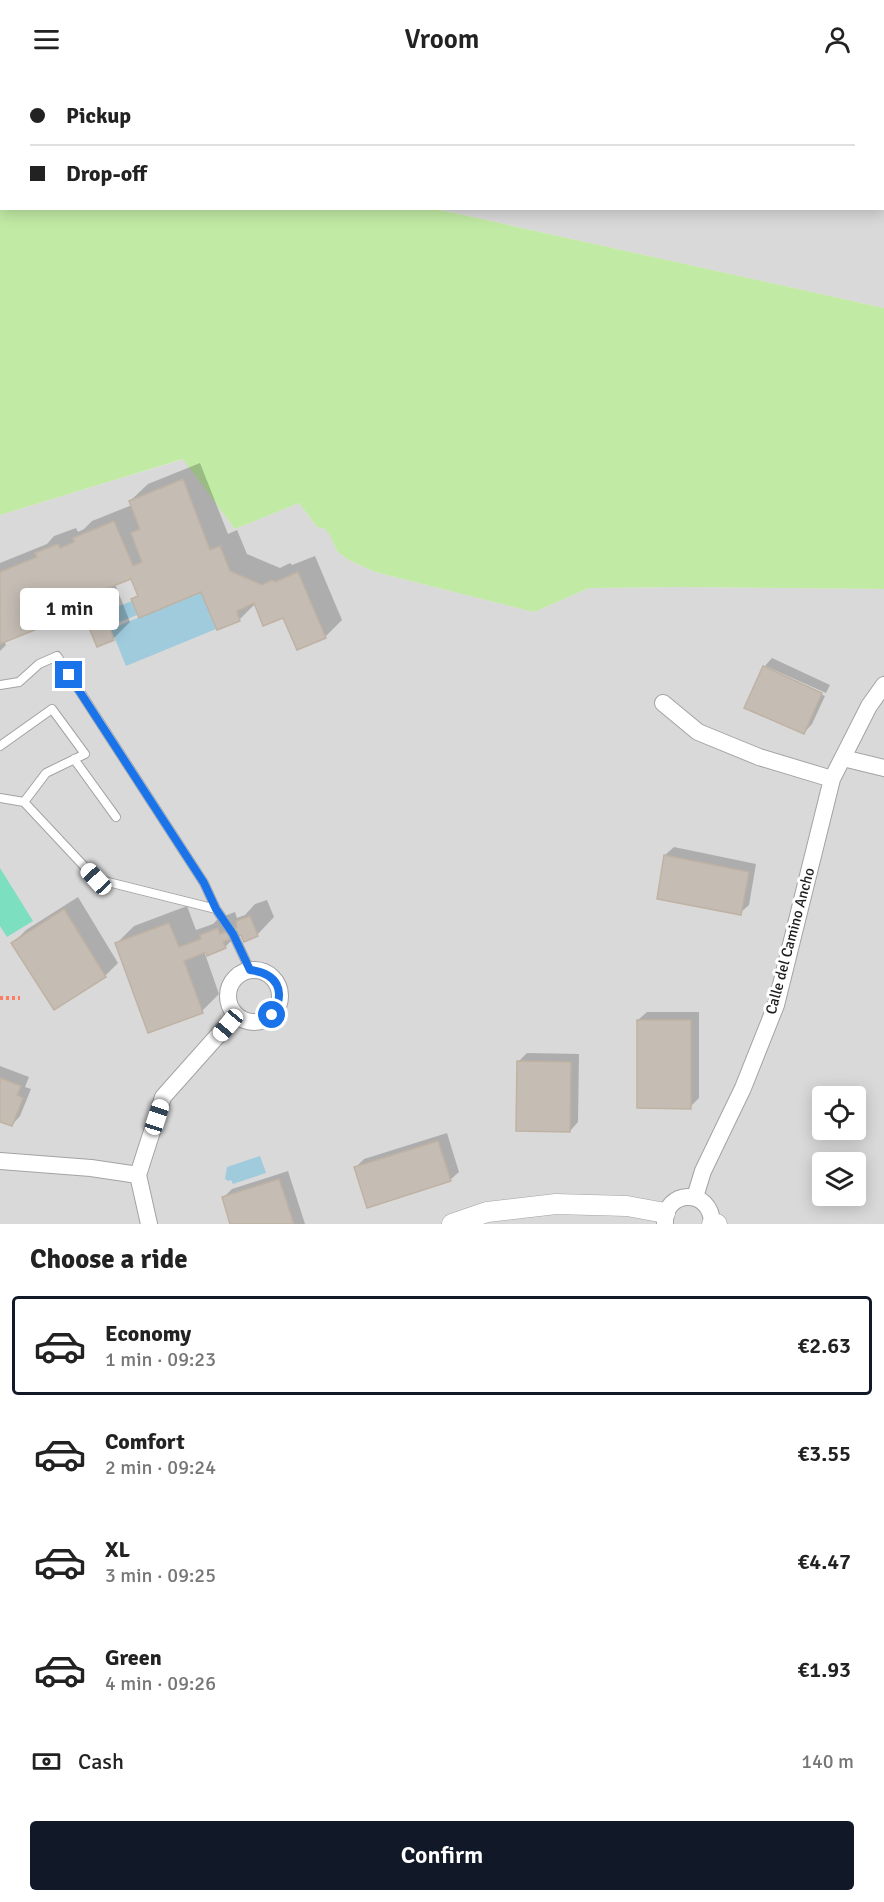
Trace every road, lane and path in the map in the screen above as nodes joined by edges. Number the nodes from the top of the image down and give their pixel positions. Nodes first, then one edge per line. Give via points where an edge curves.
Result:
1 (0, 685) edge
2 (884, 685) edge
3 (663, 703) dead end
4 (0, 746) edge
5 (843, 758) junction
6 (74, 759) junction
7 (884, 768) edge
8 (832, 779) junction
9 (0, 798) edge
10 (24, 802) junction
11 (116, 817) dead end
12 (216, 909) junction
13 (250, 970) junction
14 (0, 998) edge
15 (20, 999) dead end
16 (236, 1015) junction
17 (0, 1161) edge
18 (138, 1175) junction
19 (695, 1197) junction
20 (665, 1219) edge
21 (149, 1224) edge
22 (452, 1224) edge
23 (714, 1224) edge

1 - 12 lane via 19,682 39,664 57,656 204,883
2 - 5 street, Calle del Camino Ancho
3 - 8 street via 698,732 759,757
4 - 6 lane via 52,709 84,754
5 - 7 street
5 - 8 street, Calle del Camino Ancho
6 - 10 lane via 46,773
6 - 11 lane
8 - 19 street, Calle del Camino Ancho via 776,1005
9 - 10 lane
10 - 12 lane via 96,879
12 - 13 lane
13 - 16 street via 231,983 228,994
13 - 16 street via 274,979 279,1004 261,1022 248,1022
14 - 15 path
16 - 18 street via 163,1097
17 - 18 street
18 - 21 street
19 - 20 street via 674,1201
19 - 23 street via 709,1207
20 - 22 street via 627,1206 556,1204 486,1212

